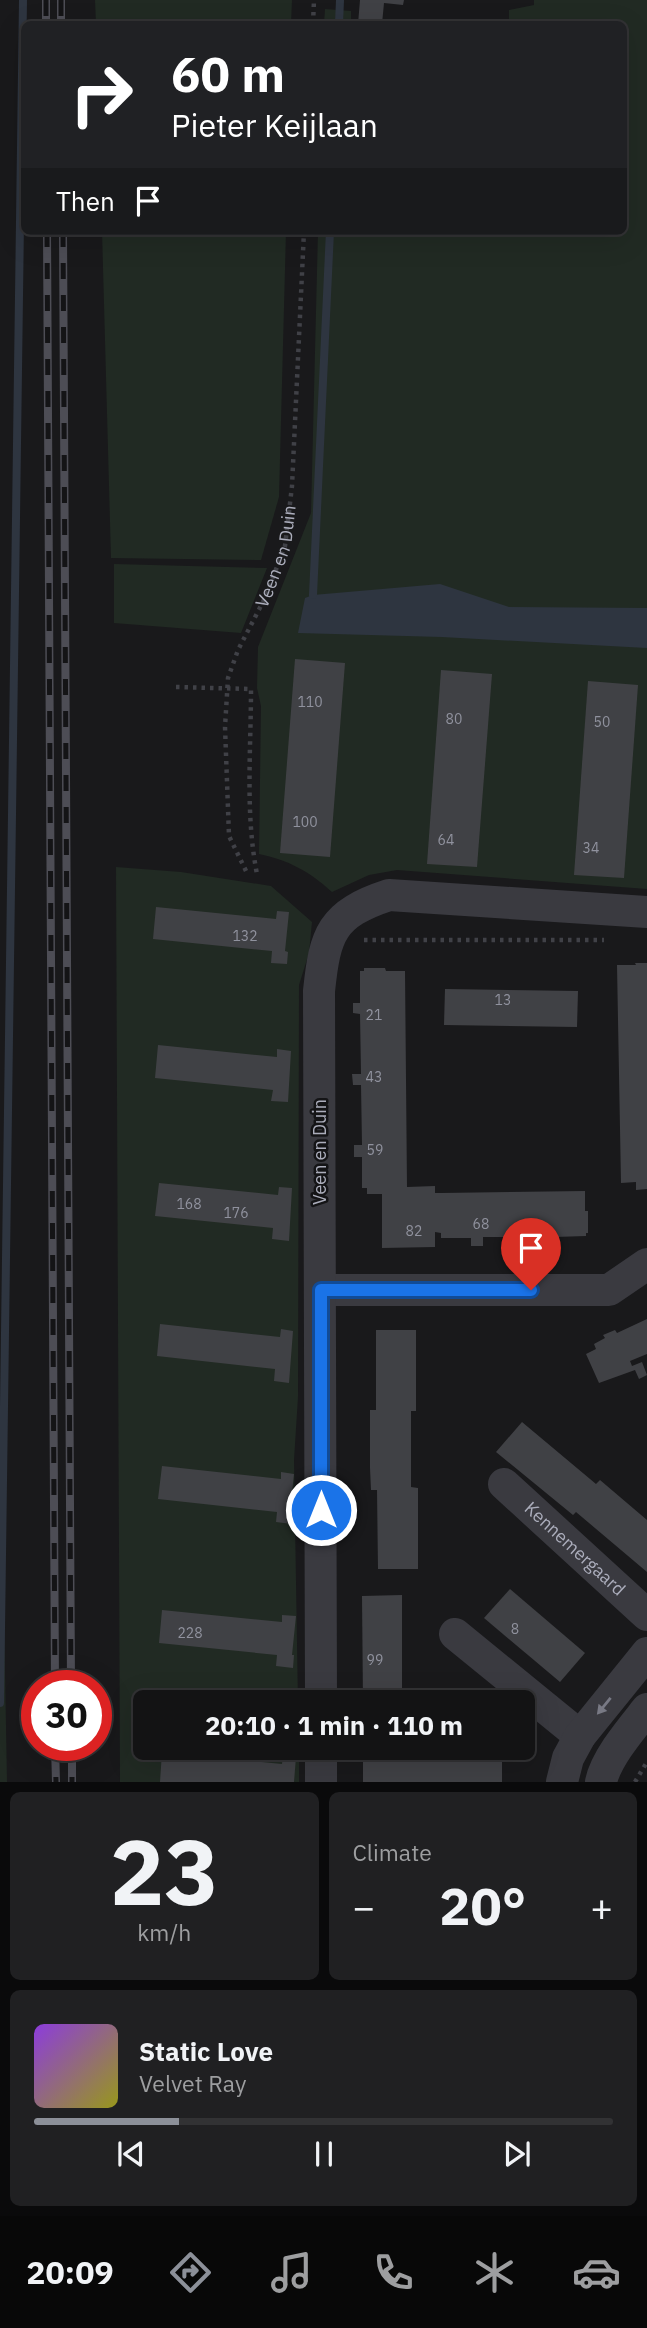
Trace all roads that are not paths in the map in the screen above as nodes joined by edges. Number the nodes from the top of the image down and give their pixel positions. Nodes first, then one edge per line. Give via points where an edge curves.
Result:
1 (647, 912) edge
2 (647, 1264) edge
3 (321, 1290) junction
4 (503, 1485) dead end
5 (647, 1615) edge
6 (455, 1634) dead end
7 (647, 1653) edge
8 (321, 1690) edge
9 (647, 1709) edge
10 (580, 1736) junction
11 (321, 1760) edge
12 (602, 1778) edge
13 (321, 1782) edge
14 (562, 1782) edge

1 - 3 street, Veen en Duin via 389,895 358,906 335,925 323,959 319,991
2 - 3 street via 609,1290
3 - 8 street, Veen en Duin
4 - 5 street, Kennemergaard
6 - 10 street
7 -> 10 street
9 - 12 street
10 - 14 street
11 - 13 street

